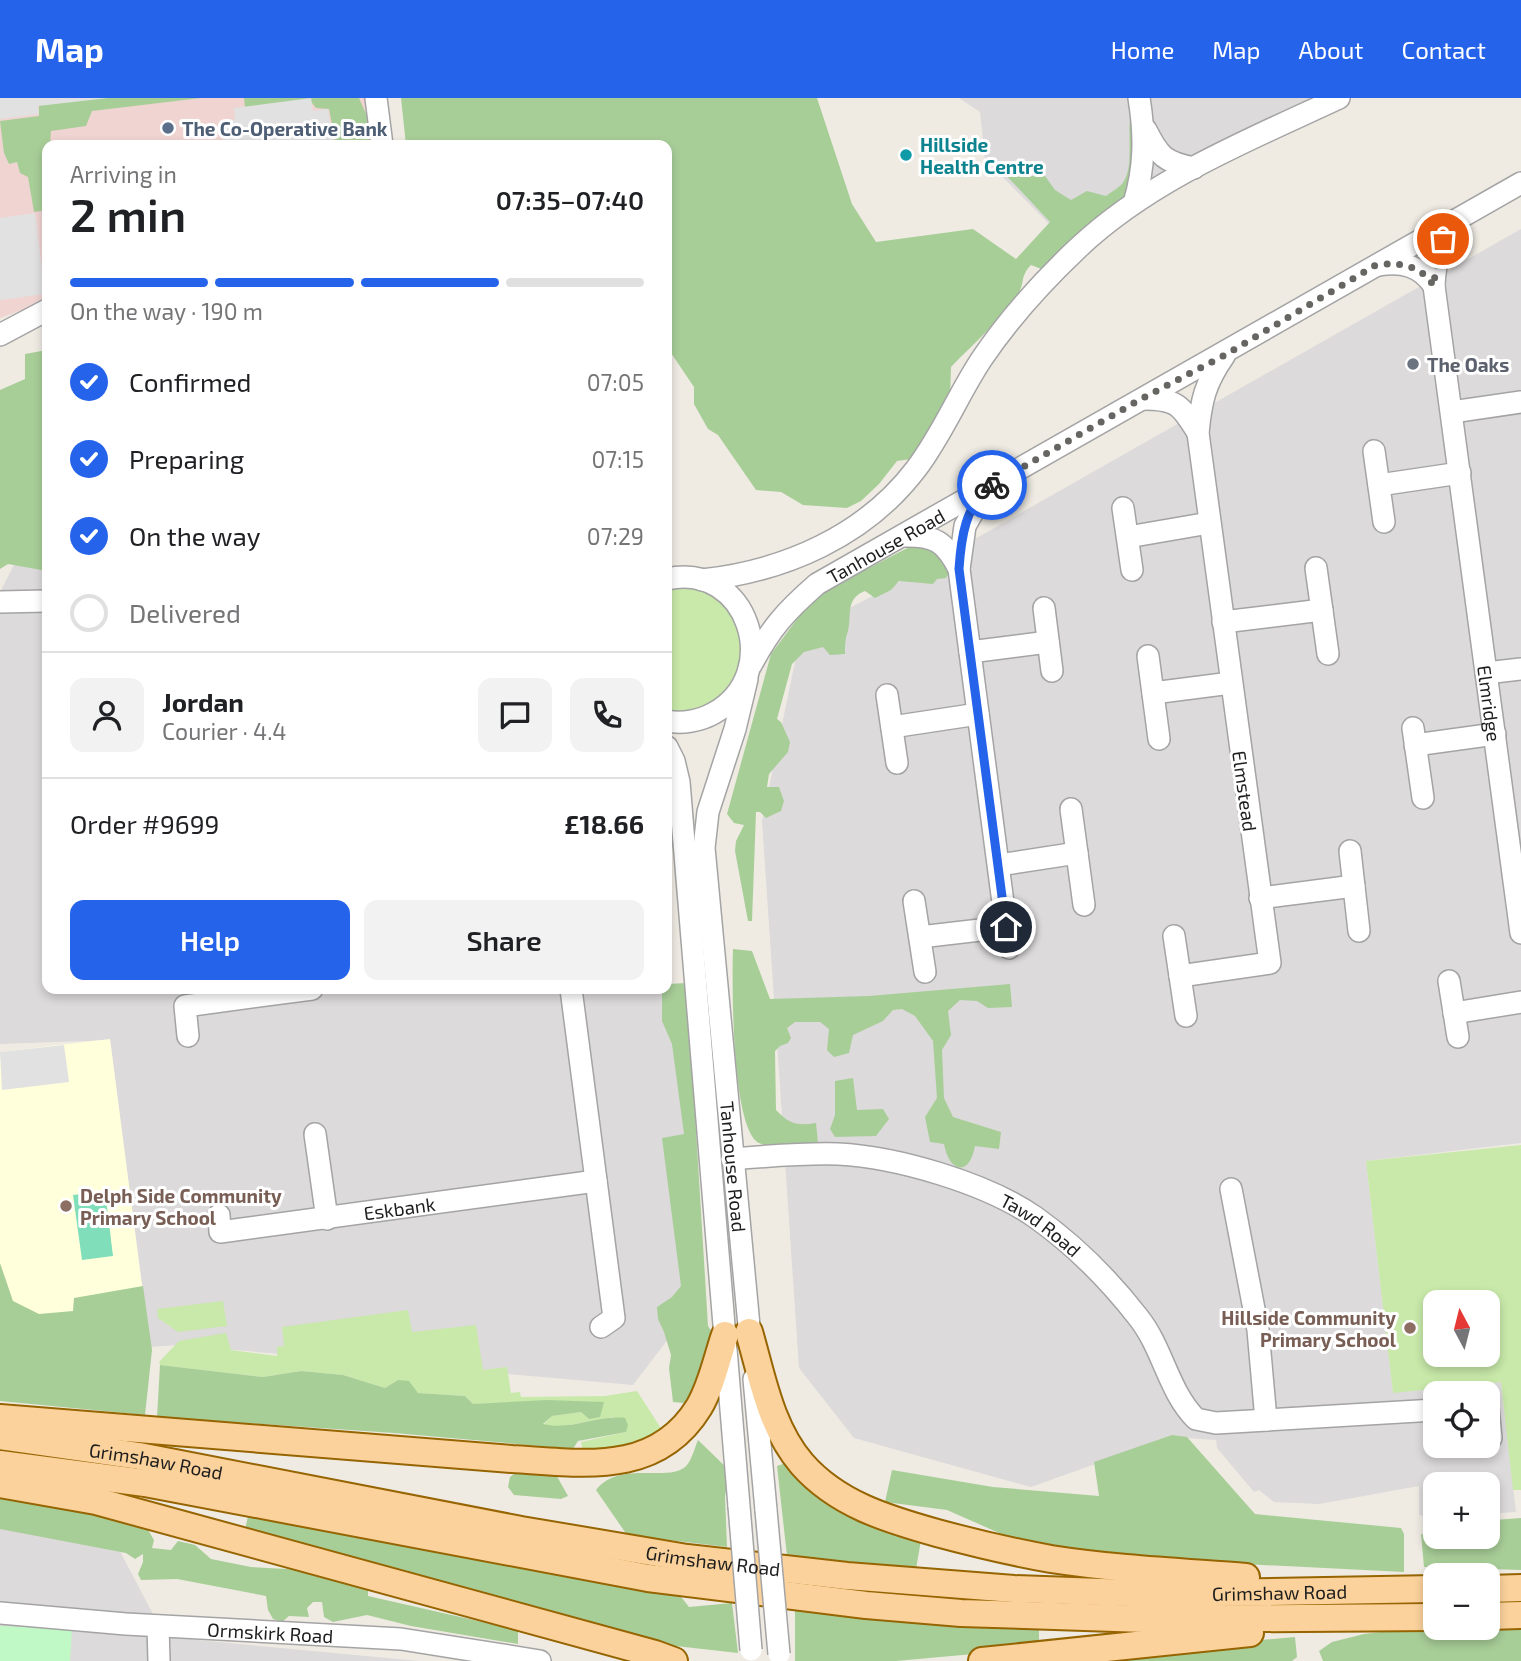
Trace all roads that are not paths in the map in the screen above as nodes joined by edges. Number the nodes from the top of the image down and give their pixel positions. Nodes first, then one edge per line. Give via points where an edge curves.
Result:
1 (376, 98) edge
2 (1139, 98) edge
3 (1339, 98) edge
4 (1143, 125) junction
5 (381, 140) edge
6 (1194, 168) junction
7 (1521, 183) edge
8 (1134, 203) junction
9 (1454, 221) junction
10 (1376, 265) junction
11 (1434, 286) junction
12 (42, 312) edge
13 (4, 331) edge
14 (1225, 355) junction
15 (1141, 399) junction
16 (1521, 402) edge
17 (1452, 412) junction
18 (1198, 433) junction
19 (1374, 451) dead end
20 (1460, 473) junction
21 (1379, 485) junction
22 (988, 488) junction
23 (1123, 508) dead end
24 (1384, 522) dead end
25 (1209, 523) junction
26 (903, 536) junction
27 (1128, 537) junction
28 (1316, 568) dead end
29 (959, 569) junction
30 (1132, 570) dead end
31 (672, 572) edge
32 (672, 579) edge
33 (695, 579) junction
34 (10, 601) edge
35 (42, 601) edge
36 (1044, 608) dead end
37 (1322, 610) junction
38 (1223, 622) junction
39 (1048, 642) junction
40 (970, 652) junction
41 (1328, 654) dead end
42 (1148, 656) dead end
43 (1521, 668) edge
44 (1052, 671) dead end
45 (749, 672) junction
46 (1486, 673) junction
47 (1231, 683) junction
48 (1153, 693) junction
49 (887, 695) dead end
50 (978, 714) junction
51 (672, 721) edge
52 (892, 727) junction
53 (1495, 734) junction
54 (1159, 739) dead end
55 (672, 757) edge
56 (897, 763) dead end
57 (1423, 797) dead end
58 (1071, 809) dead end
59 (1350, 851) dead end
60 (1077, 853) junction
61 (999, 865) junction
62 (1354, 886) junction
63 (1260, 898) junction
64 (914, 901) dead end
65 (1084, 905) dead end
66 (1359, 931) dead end
67 (1521, 933) edge
68 (1174, 936) dead end
69 (919, 937) junction
70 (925, 972) dead end
71 (1180, 976) junction
72 (1449, 981) dead end
73 (275, 994) edge
74 (573, 994) edge
75 (1521, 1002) edge
76 (1454, 1013) junction
77 (1186, 1016) dead end
78 (188, 1037) dead end
79 (1458, 1037) dead end
80 (315, 1133) dead end
81 (732, 1159) junction
82 (596, 1181) junction
83 (1231, 1189) dead end
84 (219, 1215) dead end
85 (327, 1219) junction
86 (601, 1327) dead end
87 (737, 1333) junction
88 (1423, 1411) edge
89 (0, 1419) edge
90 (1266, 1420) junction
91 (0, 1436) edge
92 (0, 1464) edge
93 (0, 1484) edge
94 (1521, 1588) edge
95 (1423, 1589) edge
96 (1500, 1589) edge
97 (1404, 1590) junction
98 (0, 1613) edge
99 (1521, 1615) edge
100 (1500, 1616) edge
101 (1423, 1617) edge
102 (1405, 1618) junction
103 (158, 1626) junction
104 (751, 1656) edge
105 (779, 1657) edge
106 (159, 1661) edge
107 (540, 1661) edge
108 (674, 1661) edge
109 (982, 1661) edge

1 - 5 street
2 - 4 street
3 - 6 street, Tanhouse Road
4 - 6 street via 1158,154
4 - 8 street via 1144,156
6 - 8 street, Tanhouse Road
7 - 9 street, Tanhouse Road
8 - 33 street, Tanhouse Road via 1080,246 1014,315 981,360 917,468 873,514 842,536 784,562 725,578
9 - 10 street, Tanhouse Road
9 - 11 street, Elmridge via 1440,249
10 - 11 street via 1414,267
10 - 14 street, Tanhouse Road
11 - 17 street, Elmridge
12 - 13 street
14 - 15 street, Tanhouse Road
14 - 18 street, Elmstead via 1208,378
15 - 18 street, Elmstead via 1179,405
15 - 22 street, Tanhouse Road
16 - 17 street
17 - 20 street, Elmridge
18 - 25 street, Elmstead
19 - 21 street
20 - 21 street
20 - 46 street, Elmridge
21 - 24 street
22 - 26 street, Tanhouse Road
22 - 29 street via 964,526
23 - 27 street
25 - 27 street
25 - 38 street, Elmstead
26 - 29 street via 933,538
26 - 45 street, Tanhouse Road via 817,584 767,634
27 - 30 street
28 - 37 street
29 - 40 street
31 - 33 street
32 - 33 street, Tanhouse Road
33 - 45 street via 716,586 739,607 751,635
34 - 35 street
36 - 39 street
37 - 38 street
37 - 41 street
38 - 47 street, Elmstead
39 - 40 street
39 - 44 street
40 - 50 street
42 - 48 street
43 - 46 street
45 - 51 street via 724,708 690,722
45 - 81 street, Tanhouse Road via 708,812 704,848
46 - 53 street, Elmridge
47 - 48 street
47 - 63 street, Elmstead
48 - 54 street
49 - 52 street
50 - 52 street
50 - 61 street
52 - 56 street
53 - 57 street via 1414,737
53 - 67 street, Elmridge
55 - 87 street, Tanhouse Road via 679,782
58 - 60 street
59 - 62 street
60 - 61 street
60 - 65 street
61 - 69 street via 1007,937
62 - 63 street
62 - 66 street
63 - 71 street, Elmstead via 1270,963
64 - 69 street
68 - 71 street
69 - 70 street
71 - 77 street
72 - 76 street
73 - 78 street via 185,1006
74 - 82 street
75 - 76 street
76 - 79 street
80 - 85 street
81 - 87 street, Tanhouse Road
81 - 90 street, Tawd Road via 840,1154 878,1159 926,1170 1013,1203 1095,1269 1139,1318 1179,1398 1196,1419 1211,1423
82 - 85 street, Eskbank
82 - 86 street via 614,1318
83 - 90 street via 1258,1330
84 - 85 street, Eskbank via 220,1232
87 - 89 main road via 700,1406 684,1427 645,1454 622,1461 594,1464 512,1459
87 - 97 main road via 785,1439 801,1463 826,1487 855,1505 968,1541 1052,1559
87 - 104 street, Tanhouse Road, bridge via 739,1506
87 - 105 street, Tanhouse Road, bridge via 766,1510
88 - 90 street, Tawd Road
91 - 97 main road, Grimshaw Road via 139,1456 687,1559 846,1577 1159,1594
92 - 102 main road, Grimshaw Road via 145,1483 648,1578 866,1605 1145,1619
93 - 108 main road via 96,1501
94 - 96 main road
95 - 97 main road, Grimshaw Road
98 - 103 street, Ormskirk Road
99 - 100 main road
101 - 102 main road, Grimshaw Road
102 - 109 main road
103 - 106 street
103 - 107 street, Ormskirk Road via 401,1639

